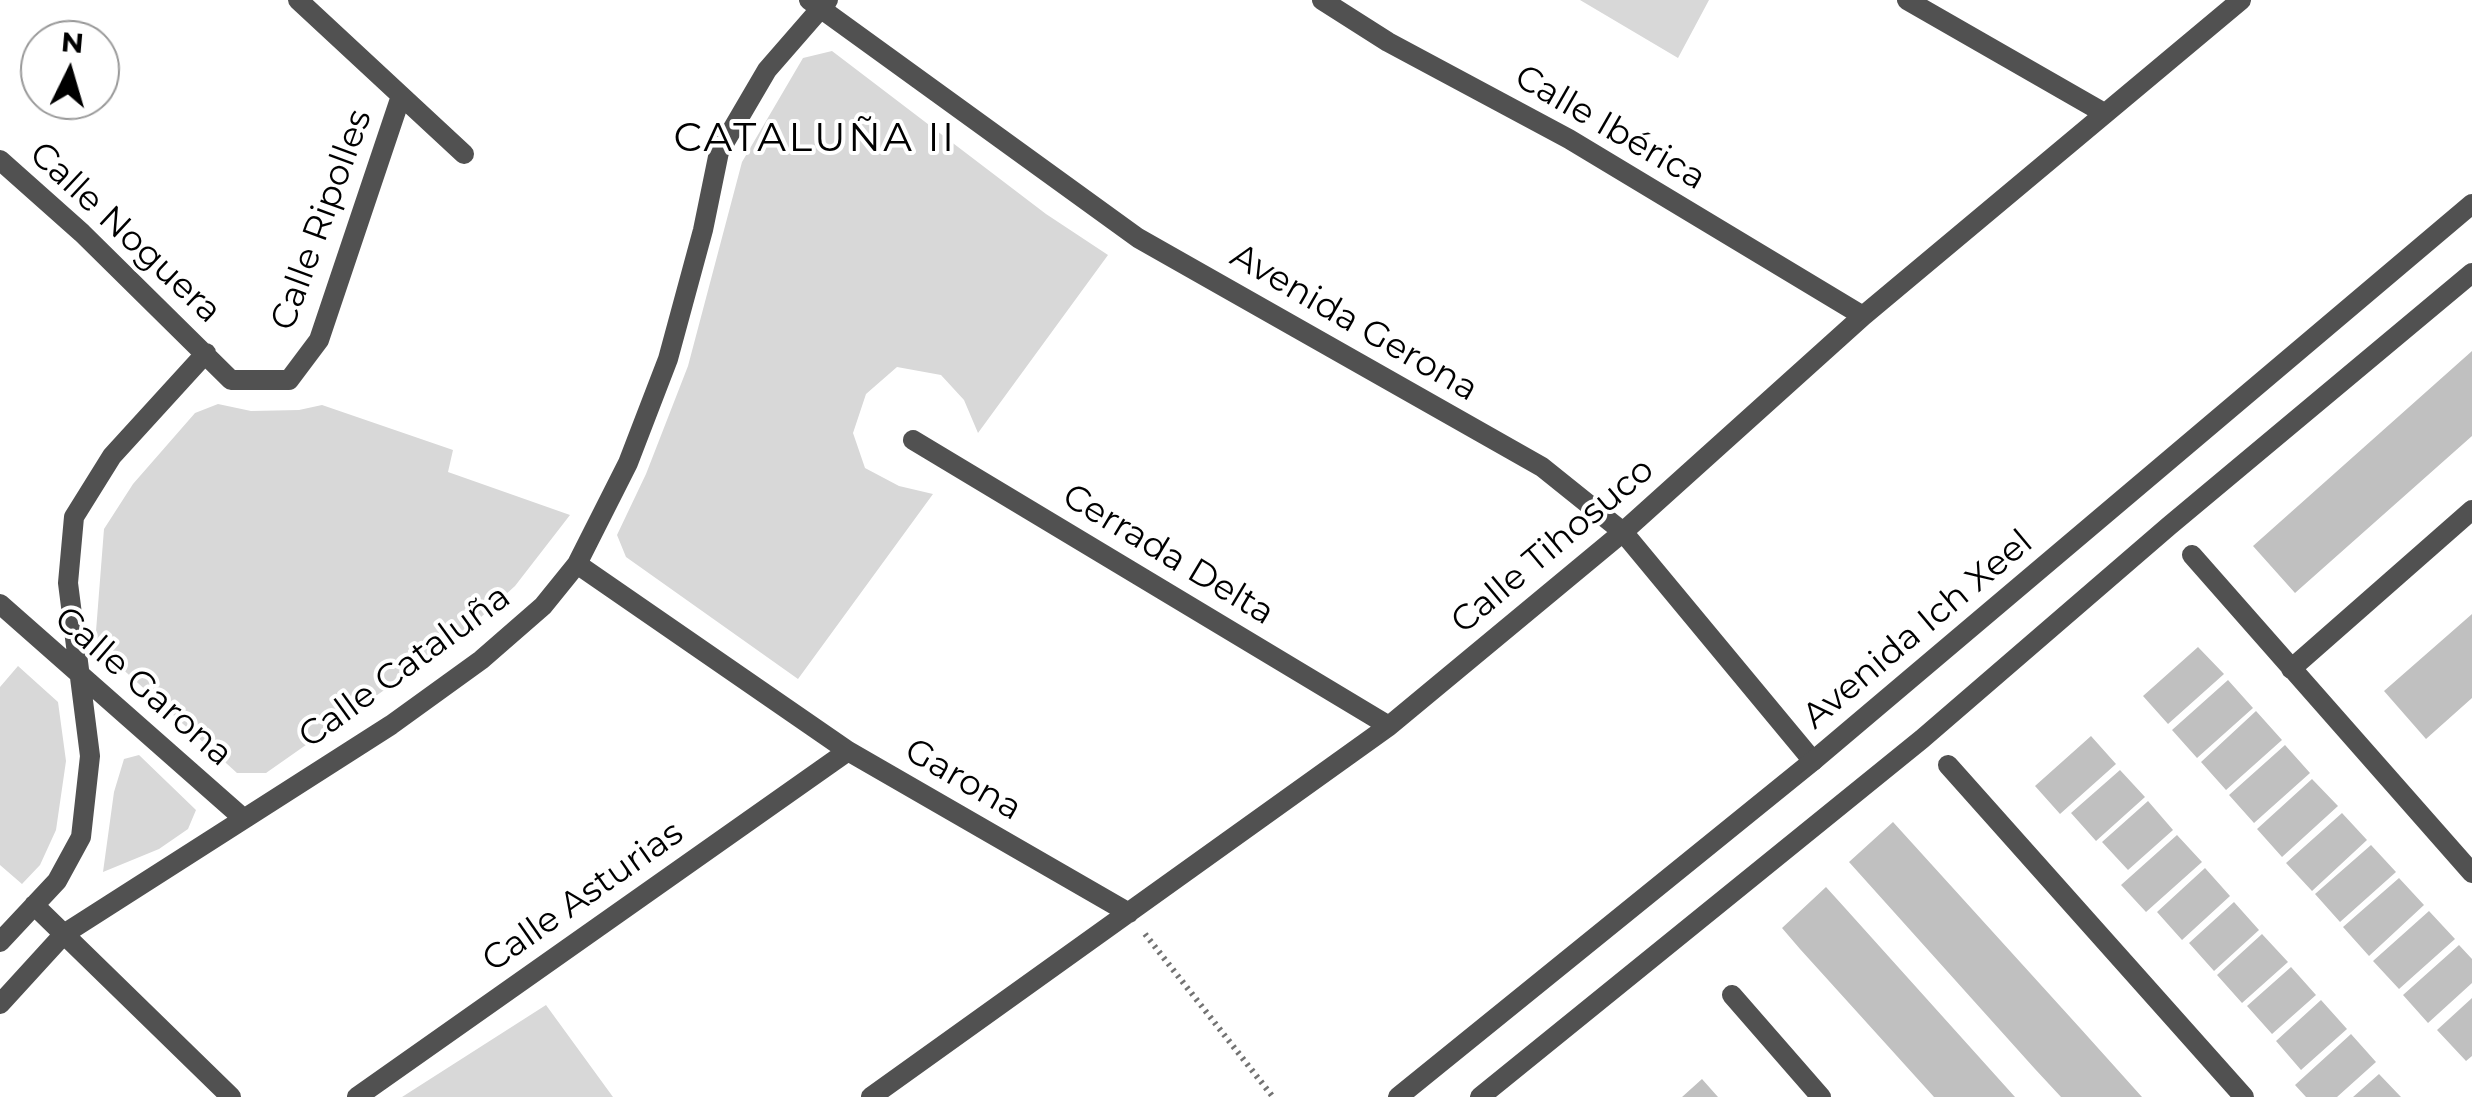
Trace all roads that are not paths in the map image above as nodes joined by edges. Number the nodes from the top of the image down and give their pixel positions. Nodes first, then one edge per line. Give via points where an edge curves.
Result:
1 (298, 0) edge
2 (1322, 0) edge
3 (1907, 0) edge
4 (2241, 0) edge
5 (819, 3) edge
6 (402, 96) junction
7 (2104, 113) junction
8 (464, 154) dead end
9 (0, 160) edge
10 (2472, 204) edge
11 (2472, 274) edge
12 (1863, 316) junction
13 (206, 353) junction
14 (913, 440) dead end
15 (2472, 510) edge
16 (1623, 532) junction
17 (2192, 556) dead end
18 (577, 564) junction
19 (0, 604) edge
20 (2291, 669) junction
21 (77, 672) junction
22 (1389, 726) junction
23 (848, 751) junction
24 (1813, 761) junction
25 (1948, 765) dead end
26 (244, 819) junction
27 (2472, 873) edge
28 (34, 905) junction
29 (1129, 913) junction
30 (64, 934) junction
31 (0, 942) edge
32 (1732, 994) dead end
33 (0, 1004) edge
34 (231, 1097) edge
35 (357, 1097) edge
36 (871, 1097) edge
37 (1398, 1097) edge
38 (1480, 1097) edge
39 (1821, 1097) edge
40 (2244, 1097) edge

1 - 6 street
2 - 12 street, Calle Ibérica via 1569,138
3 - 7 street
4 - 7 street, Calle Tihosuco
5 - 16 street, Avenida Gerona via 1138,238 1542,467
5 - 18 street, Calle Cataluña via 767,70 720,152 668,359 628,463
6 - 8 street
6 - 13 street, Calle Ripolles via 309,354 289,380 231,380
7 - 12 street, Calle Tihosuco
9 - 13 street, Calle Noguera
10 - 24 street, Avenida Ich Xeel
11 - 38 street via 1922,739
12 - 16 street, Calle Tihosuco
13 - 21 street via 112,456 74,516 68,583
14 - 22 street, Cerrada Delta
15 - 20 street
16 - 22 street, Calle Tihosuco
16 - 24 street, Avenida Gerona
17 - 20 street
18 - 23 street, Garona
18 - 26 street, Calle Cataluña via 543,606 481,660
19 - 21 street, Calle Garona
20 - 27 street
21 - 26 street, Calle Garona
21 - 28 street via 90,756 82,836 57,882
22 - 29 street, Calle Tihosuco
23 - 29 street, Garona
23 - 35 street, Calle Asturias
24 - 37 street, Avenida Ich Xeel
25 - 40 street
26 - 30 street, Calle Cataluña
28 - 30 street
28 - 31 street
29 - 36 street, Calle Tihosuco
30 - 33 street, Calle Cataluña
30 - 34 street
32 - 39 street

